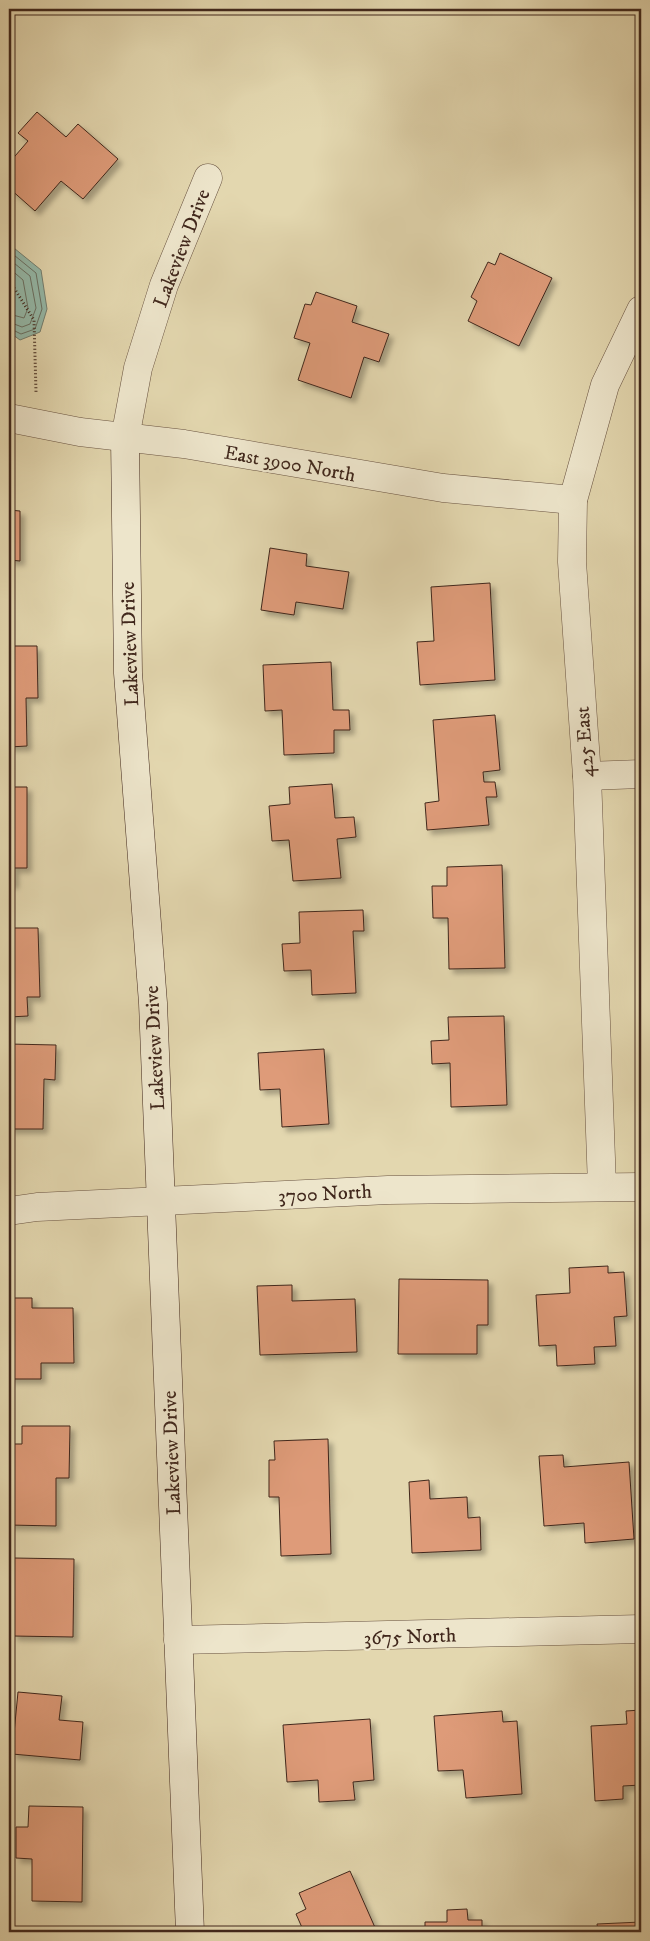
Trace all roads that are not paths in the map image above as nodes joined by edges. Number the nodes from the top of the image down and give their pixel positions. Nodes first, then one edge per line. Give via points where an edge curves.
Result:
1 (208, 178) dead end
2 (641, 310) edge
3 (19, 420) edge
4 (126, 438) junction
5 (573, 500) junction
6 (641, 774) edge
7 (587, 776) junction
8 (602, 1186) junction
9 (641, 1187) edge
10 (161, 1201) junction
11 (9, 1211) edge
12 (641, 1629) edge
13 (178, 1640) junction
14 (190, 1932) edge

1 - 4 street, Lakeview Drive via 164,285 138,368
2 - 5 street, 425 East via 605,385
3 - 4 street, East 3900 North
4 - 5 street, East 3900 North via 184,444 443,488
4 - 10 street, Lakeview Drive via 128,673 153,1003
5 - 7 street, 425 East via 572,562
6 - 7 street
7 - 8 street, 425 East
8 - 9 street, 3700 North
8 - 10 street, 3700 North via 388,1190
10 - 11 street, 3700 North
10 - 13 street, Lakeview Drive
12 - 13 street, 3675 North
13 - 14 street, Lakeview Drive

